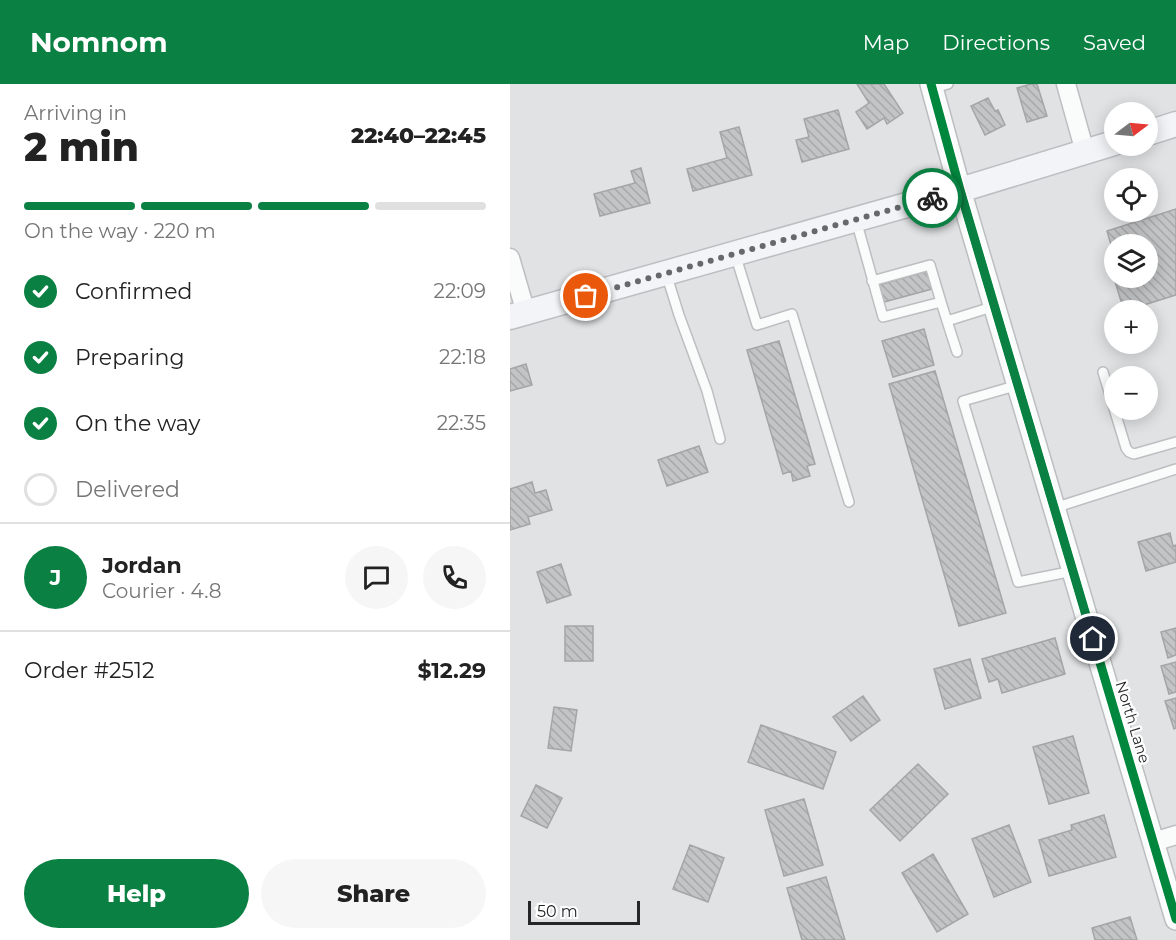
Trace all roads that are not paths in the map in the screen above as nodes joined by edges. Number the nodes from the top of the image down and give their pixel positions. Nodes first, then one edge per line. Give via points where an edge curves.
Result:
1 (1066, 84) edge
2 (937, 85) edge
3 (1176, 124) edge
4 (1158, 130) edge
5 (1104, 146) edge
6 (1086, 152) junction
7 (960, 190) junction
8 (856, 220) junction
9 (735, 254) junction
10 (510, 258) edge
11 (666, 273) junction
12 (872, 281) junction
13 (941, 302) junction
14 (995, 306) junction
15 (518, 315) edge
16 (947, 321) junction
17 (957, 352) dead end
18 (1103, 372) dead end
19 (1018, 385) junction
20 (720, 440) dead end
21 (1176, 442) edge
22 (1176, 469) edge
23 (849, 502) dead end
24 (1054, 508) junction
25 (1073, 571) junction
26 (1176, 835) edge
27 (1154, 842) junction
28 (1176, 919) edge

1 - 6 street
2 - 7 street, North Lane
3 - 4 main road
5 - 6 main road
6 - 7 main road
7 - 8 main road
7 - 14 street, North Lane
8 - 9 main road
8 - 12 lane
9 - 11 main road
9 - 23 lane via 757,325 792,314
10 - 15 street
11 - 15 main road
11 - 20 lane
12 - 13 lane via 883,318
12 - 13 lane via 930,265
13 - 16 lane
14 - 16 lane
14 - 19 street, North Lane
16 - 17 lane
18 - 21 lane via 1129,453
19 - 24 street, North Lane
19 - 25 lane via 963,401 1018,582
22 - 24 lane
24 - 25 street, North Lane
25 - 27 street, North Lane
26 - 27 street
27 - 28 street, North Lane

